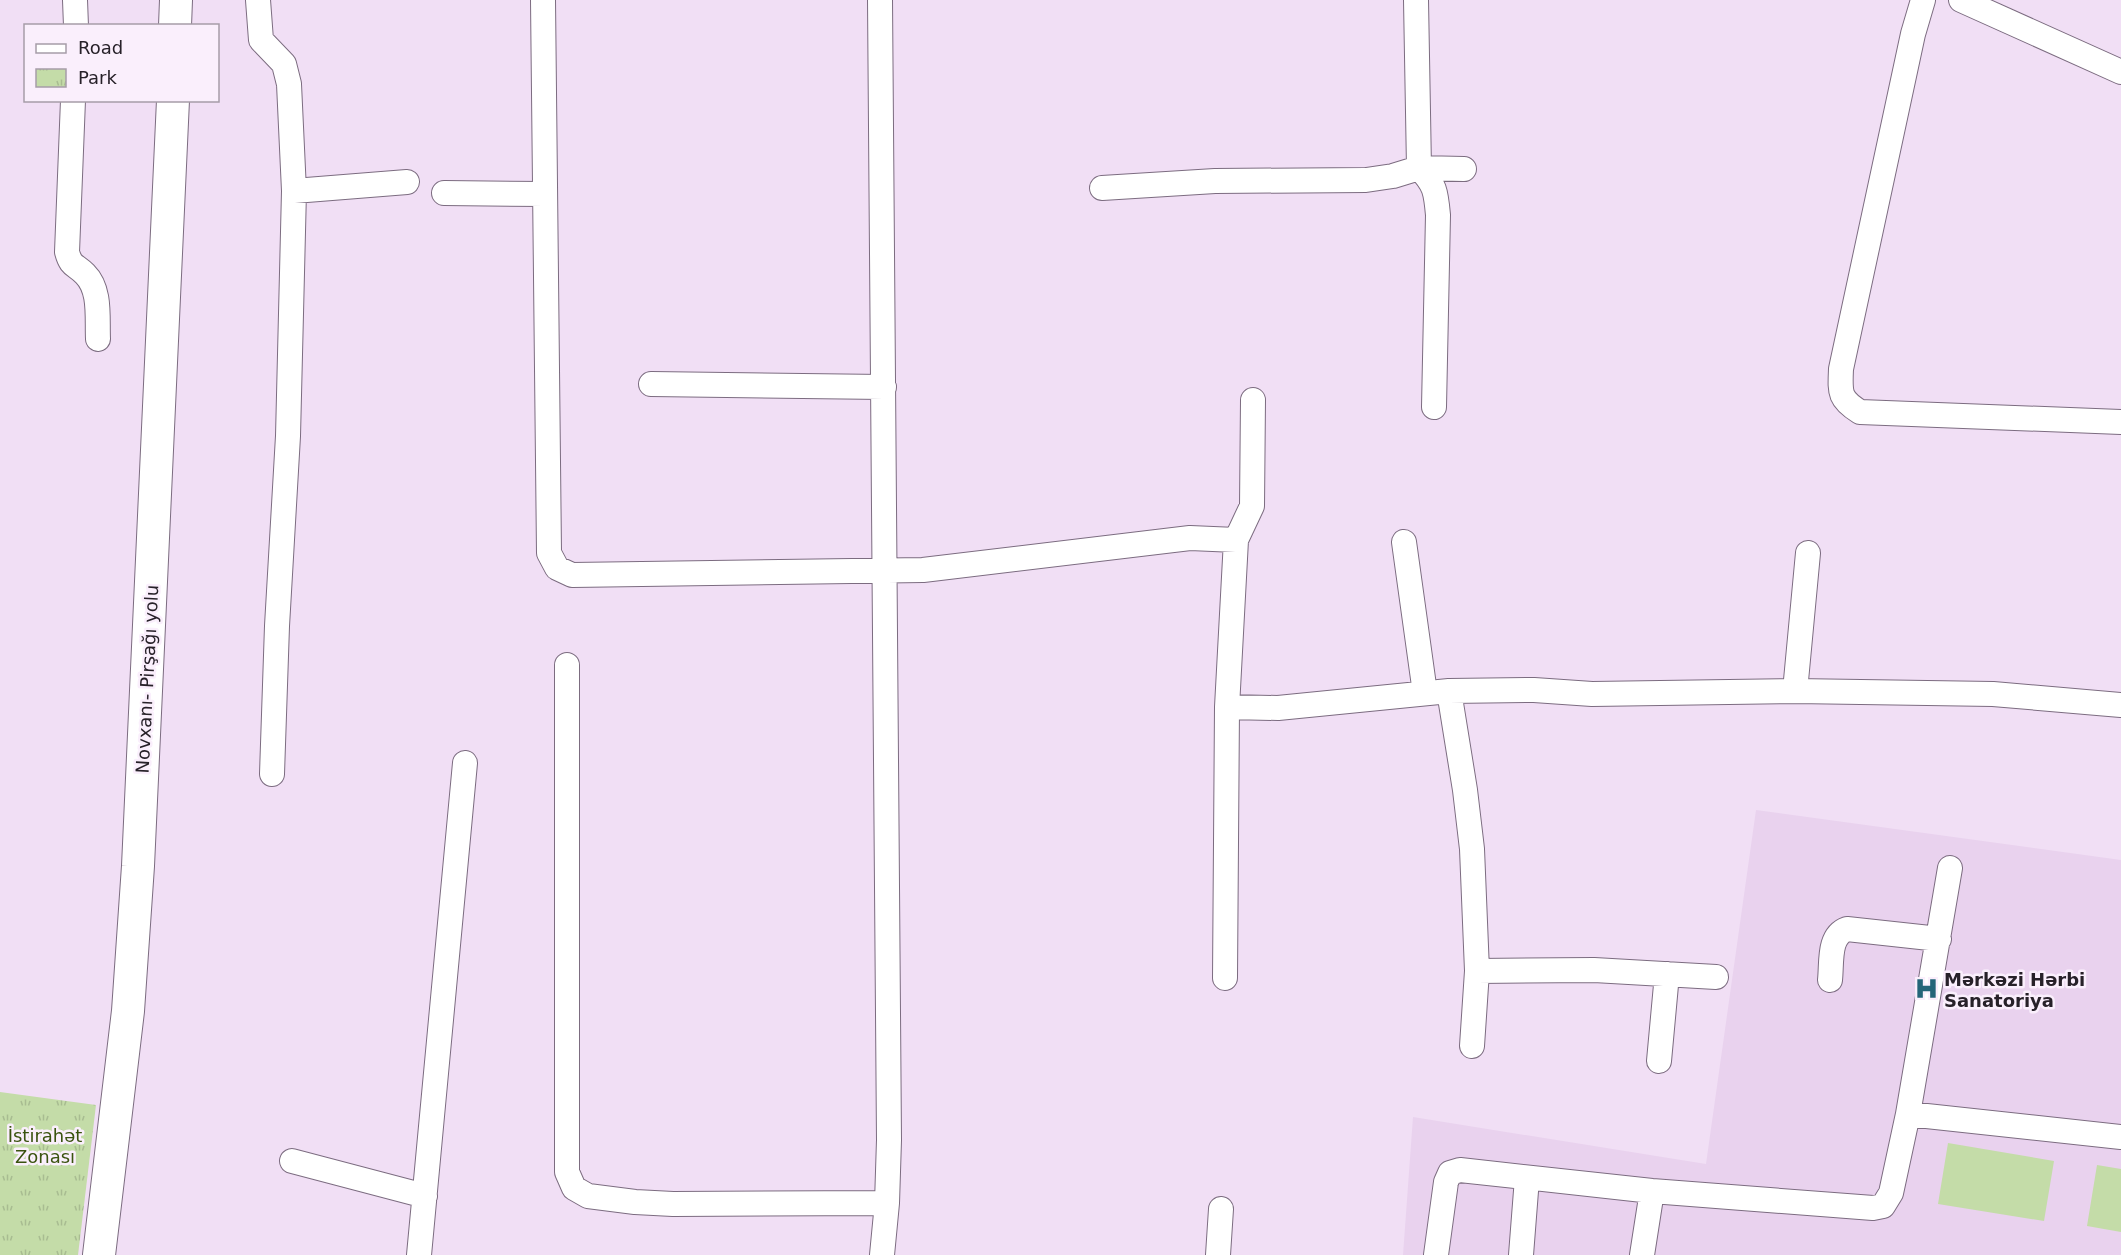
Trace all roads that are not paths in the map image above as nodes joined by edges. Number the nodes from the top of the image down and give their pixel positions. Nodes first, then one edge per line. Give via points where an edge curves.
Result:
1 (75, 0) edge
2 (176, 0) edge
3 (258, 0) edge
4 (543, 0) edge
5 (880, 0) edge
6 (1416, 0) edge
7 (1923, 0) edge
8 (1961, 0) edge
9 (76, 24) edge
10 (175, 24) edge
11 (2121, 72) edge
12 (73, 102) edge
13 (173, 102) edge
14 (1419, 168) junction
15 (1464, 169) dead end
16 (406, 182) dead end
17 (1102, 188) dead end
18 (294, 191) junction
19 (444, 192) dead end
20 (545, 194) junction
21 (98, 339) dead end
22 (651, 384) dead end
23 (884, 387) junction
24 (1253, 400) dead end
25 (1434, 407) dead end
26 (2121, 422) edge
27 (1236, 540) junction
28 (1404, 542) dead end
29 (1808, 553) dead end
30 (886, 570) junction
31 (567, 665) dead end
32 (1795, 691) junction
33 (1449, 692) junction
34 (1425, 693) junction
35 (2121, 705) edge
36 (1227, 707) junction
37 (465, 763) dead end
38 (272, 774) dead end
39 (1950, 868) dead end
40 (1939, 939) junction
41 (1477, 971) junction
42 (1667, 974) junction
43 (1225, 978) dead end
44 (1716, 978) dead end
45 (1830, 980) dead end
46 (1472, 1046) dead end
47 (1659, 1061) dead end
48 (1908, 1114) junction
49 (2121, 1137) edge
50 (292, 1161) dead end
51 (1527, 1178) junction
52 (1652, 1191) junction
53 (425, 1196) junction
54 (887, 1203) junction
55 (1221, 1209) dead end
56 (99, 1255) edge
57 (418, 1255) edge
58 (882, 1255) edge
59 (1218, 1255) edge
60 (1436, 1255) edge
61 (1521, 1255) edge
62 (1642, 1255) edge

1 - 9 street
2 - 10 main road
3 - 18 street via 261,40 284,64 289,84
4 - 20 street
5 - 23 street
6 - 14 street
7 - 26 street via 1841,369 1840,389 1846,403 1860,412
8 - 11 street
12 - 21 street via 67,252 70,264 86,274 96,294
13 - 56 main road, Novxanı- Pirşağı yolu via 138,866 128,1011
14 - 15 street
14 - 17 street via 1366,180 1215,181
14 - 25 street via 1432,181 1437,206
16 - 18 street
18 - 38 street via 288,436
19 - 20 street
20 - 30 street via 549,553 557,568 572,575
22 - 23 street
23 - 30 street
24 - 27 street via 1252,506
27 - 30 street via 1190,538 980,564
27 - 36 street
28 - 34 street
29 - 32 street
30 - 54 street via 890,1140
31 - 54 street via 567,1172 574,1188 588,1196 673,1204
32 - 33 street
32 - 35 street via 1993,694
33 - 34 street
33 - 41 street via 1472,849
34 - 36 street via 1278,708
36 - 43 street
37 - 53 street
39 - 40 street
40 - 45 street via 1847,929 1839,932 1834,940
40 - 48 street
41 - 42 street
41 - 46 street
42 - 44 street
42 - 47 street
48 - 49 street
48 - 52 street via 1891,1193 1883,1206
50 - 53 street
51 - 52 street
51 - 60 street via 1460,1170 1450,1173
51 - 61 street
52 - 62 street
53 - 57 street
54 - 58 street
55 - 59 street

